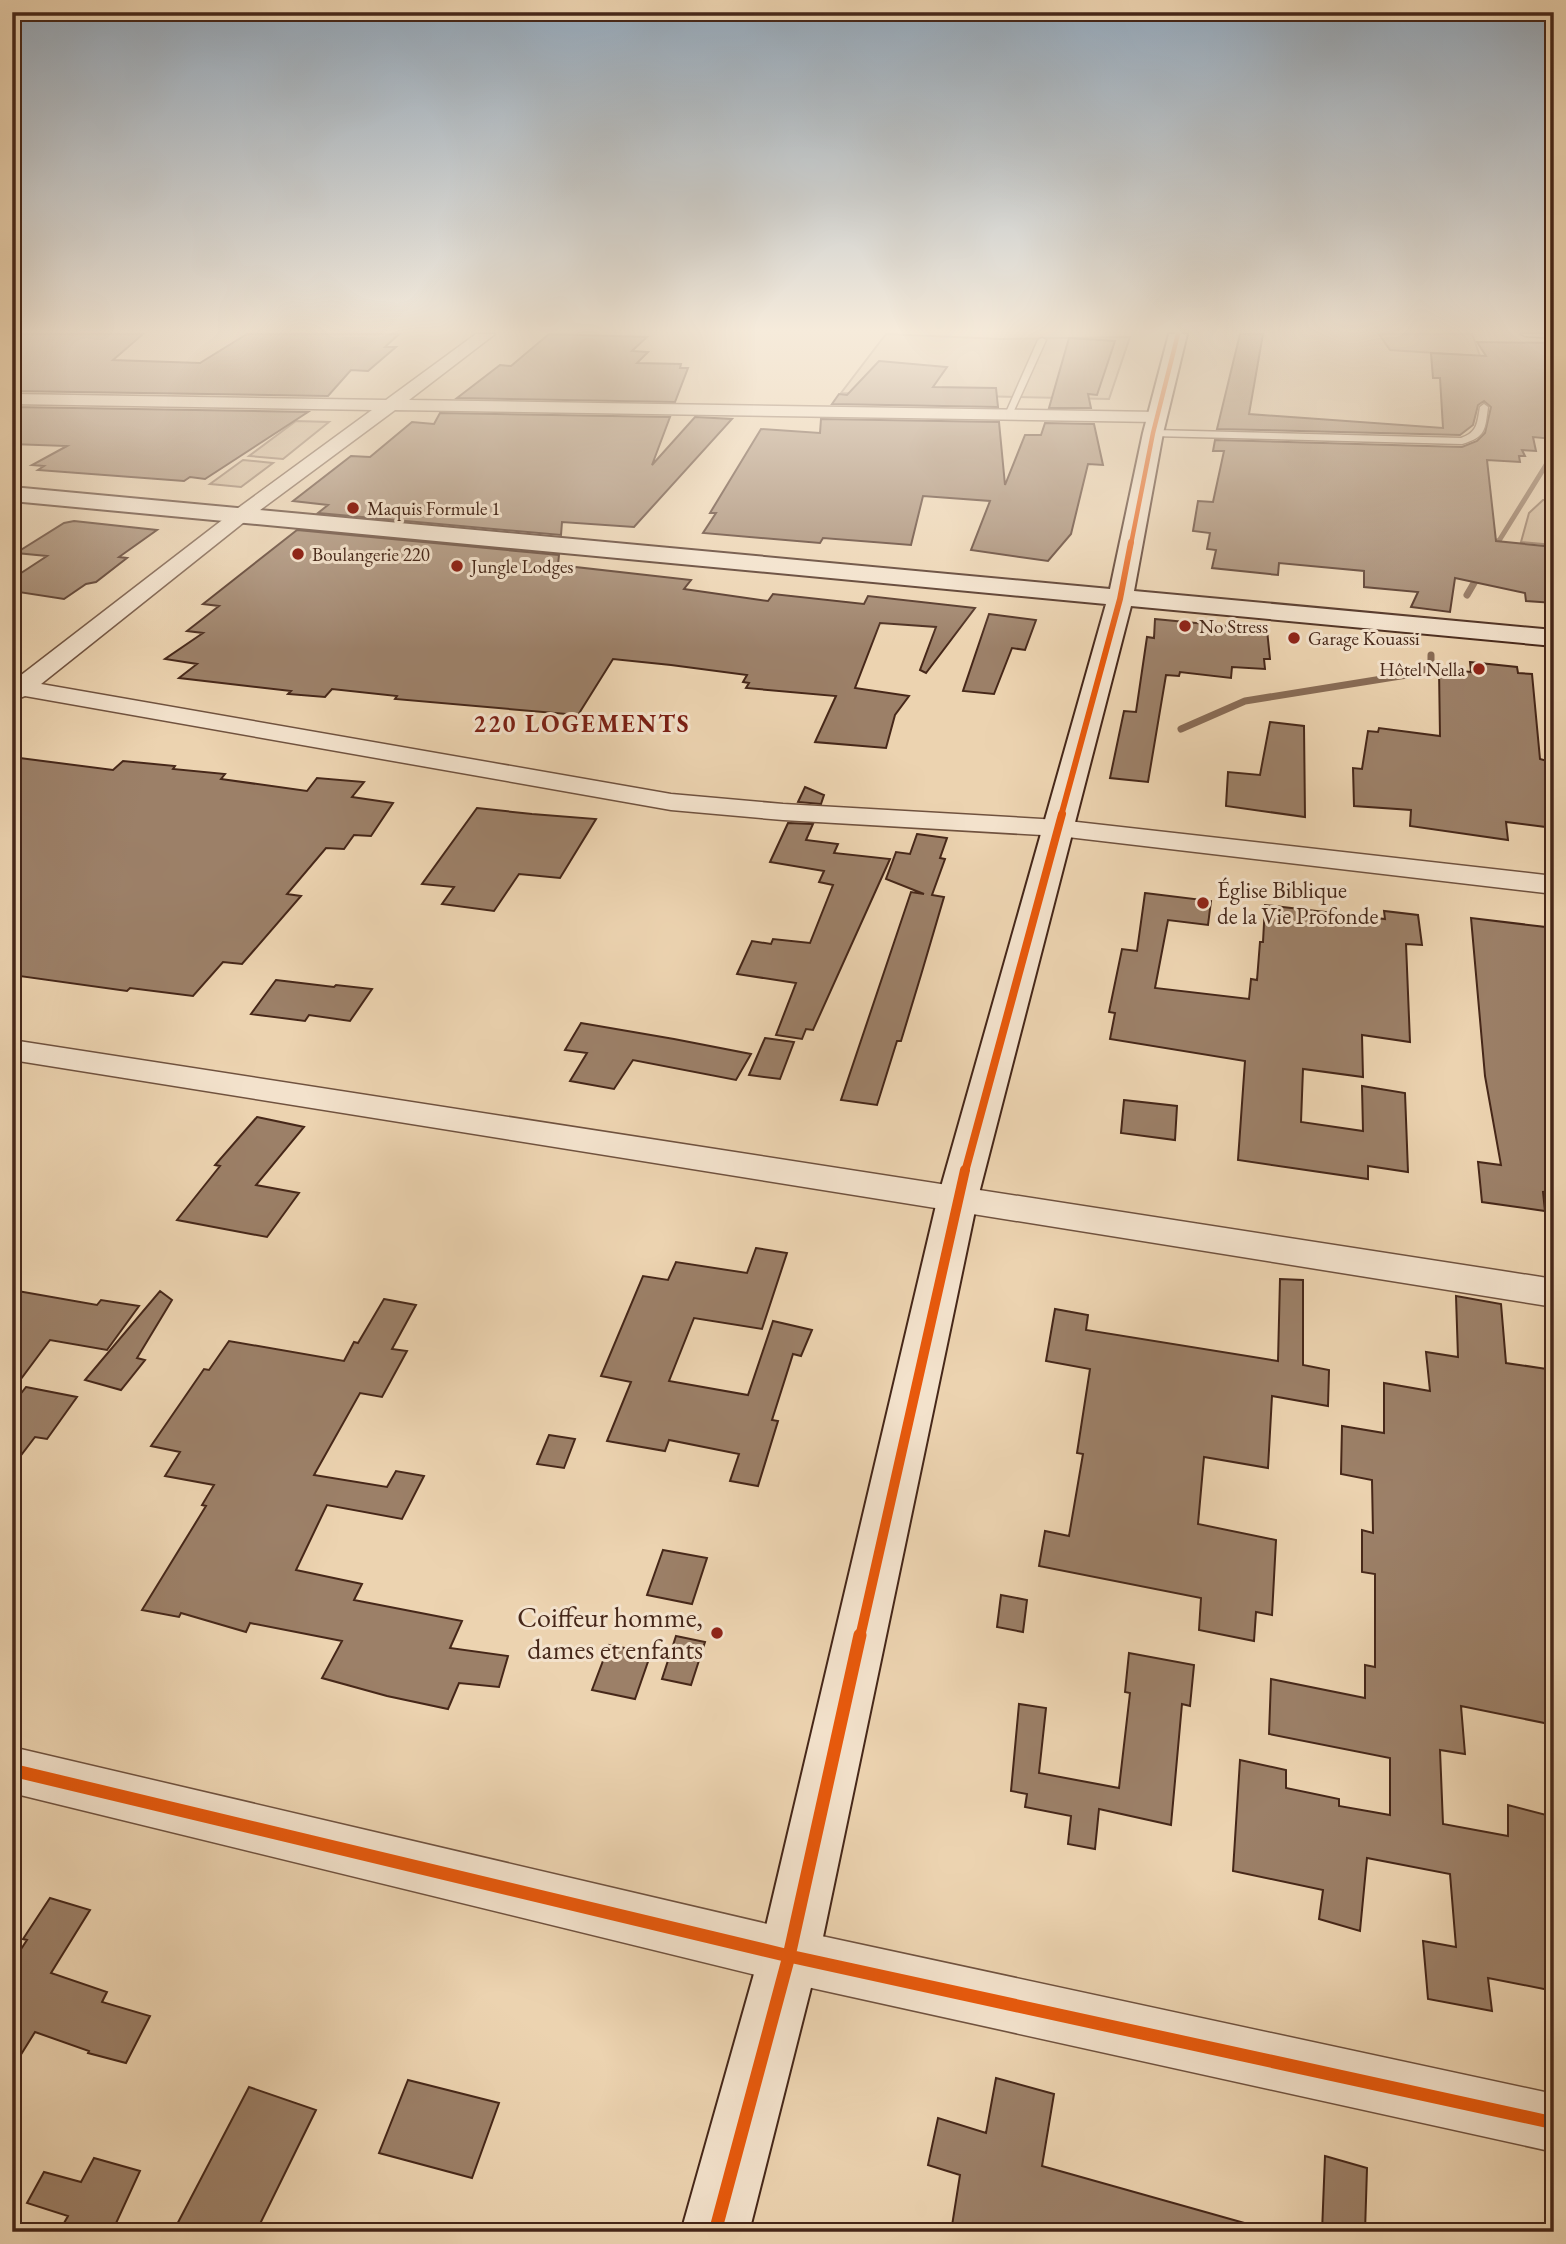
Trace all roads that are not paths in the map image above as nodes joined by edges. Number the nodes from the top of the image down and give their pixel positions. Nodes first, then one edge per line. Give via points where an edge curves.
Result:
1 (345, 439) edge
2 (1152, 439) edge
3 (1436, 439) edge
4 (1466, 439) edge
5 (12, 494) edge
6 (241, 515) junction
7 (1120, 599) junction
8 (1554, 638) edge
9 (16, 689) edge
10 (1059, 828) junction
11 (1554, 885) edge
12 (12, 1050) edge
13 (957, 1200) junction
14 (1554, 1293) edge
15 (12, 1770) edge
16 (789, 1956) junction
17 (1554, 2123) edge
18 (716, 2232) edge

1 - 6 street
2 - 7 street
3 - 4 lane
5 - 6 street
6 - 7 street
6 - 9 street
7 - 8 street
7 - 10 street
9 - 10 street via 671,802
10 - 11 street
10 - 13 street
12 - 13 street
13 - 14 street
13 - 16 street
15 - 16 street
16 - 17 street
16 - 18 street

